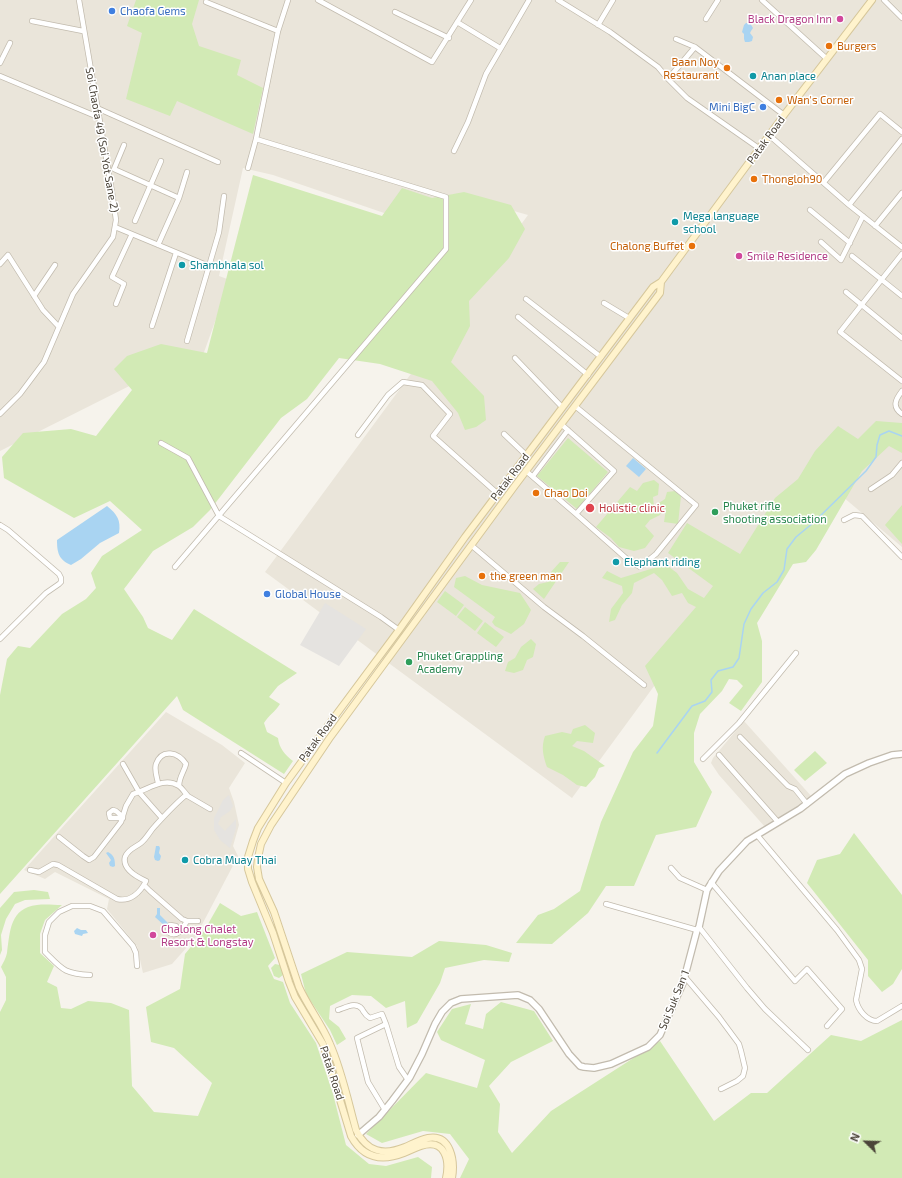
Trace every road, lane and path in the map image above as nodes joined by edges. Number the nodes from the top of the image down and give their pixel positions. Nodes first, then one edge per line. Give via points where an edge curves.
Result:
1 (79, 0) edge
2 (288, 0) edge
3 (318, 0) edge
4 (464, 0) edge
5 (529, 0) edge
6 (558, 0) edge
7 (613, 0) edge
8 (718, 0) edge
9 (762, 0) edge
10 (884, 0) edge
11 (471, 1) edge
12 (870, 1) edge
13 (206, 2) dead end
14 (395, 12) dead end
15 (902, 18) edge
16 (706, 19) dead end
17 (32, 21) dead end
18 (458, 22) junction
19 (598, 25) junction
20 (83, 31) junction
21 (278, 31) junction
22 (449, 38) junction
23 (676, 39) dead end
24 (10, 42) dead end
25 (695, 47) junction
26 (500, 48) junction
27 (827, 58) junction
28 (0, 63) edge
29 (0, 76) edge
30 (668, 79) junction
31 (97, 108) junction
32 (784, 115) junction
33 (98, 117) junction
34 (902, 132) edge
35 (770, 136) junction
36 (256, 139) junction
37 (902, 139) edge
38 (124, 145) dead end
39 (760, 150) junction
40 (454, 152) dead end
41 (161, 161) dead end
42 (218, 162) dead end
43 (248, 168) dead end
44 (187, 172) dead end
45 (824, 182) junction
46 (150, 186) junction
47 (902, 193) edge
48 (224, 196) dead end
49 (179, 198) junction
50 (849, 205) junction
51 (810, 210) dead end
52 (863, 216) junction
53 (135, 221) dead end
54 (875, 226) junction
55 (115, 227) junction
56 (132, 234) junction
57 (821, 242) dead end
58 (850, 243) junction
59 (158, 245) junction
60 (902, 247) edge
61 (176, 253) junction
62 (902, 254) edge
63 (852, 256) dead end
64 (0, 264) edge
65 (55, 265) dead end
66 (209, 266) junction
67 (882, 279) junction
68 (661, 282) junction
69 (846, 292) dead end
70 (34, 296) junction
71 (902, 296) edge
72 (526, 299) dead end
73 (604, 302) dead end
74 (116, 304) dead end
75 (862, 305) junction
76 (518, 317) dead end
77 (629, 318) junction
78 (152, 326) dead end
79 (59, 327) junction
80 (902, 338) edge
81 (187, 341) dead end
82 (600, 357) junction
83 (515, 358) dead end
84 (588, 375) junction
85 (902, 381) edge
86 (902, 391) edge
87 (575, 406) junction
88 (562, 407) junction
89 (0, 414) edge
90 (902, 414) edge
91 (561, 424) junction
92 (568, 430) junction
93 (504, 434) dead end
94 (358, 435) dead end
95 (161, 443) dead end
96 (526, 455) junction
97 (902, 463) edge
98 (526, 471) junction
99 (533, 476) junction
100 (871, 489) dead end
101 (498, 494) junction
102 (576, 514) junction
103 (219, 516) junction
104 (844, 520) dead end
105 (0, 525) edge
106 (471, 545) junction
107 (902, 557) edge
108 (175, 567) dead end
109 (399, 630) junction
110 (0, 639) edge
111 (388, 643) junction
112 (396, 648) junction
113 (796, 652) dead end
114 (644, 686) dead end
115 (740, 737) dead end
116 (241, 753) dead end
117 (902, 754) edge
118 (719, 755) dead end
119 (703, 758) dead end
120 (123, 764) dead end
121 (158, 783) junction
122 (286, 784) junction
123 (179, 786) junction
124 (139, 792) junction
125 (188, 796) junction
126 (807, 804) junction
127 (210, 809) dead end
128 (162, 818) junction
129 (778, 822) junction
130 (757, 835) junction
131 (59, 836) dead end
132 (248, 857) junction
133 (258, 858) junction
134 (671, 868) dead end
135 (30, 870) dead end
136 (711, 882) junction
137 (144, 885) junction
138 (707, 890) junction
139 (606, 904) dead end
140 (187, 921) junction
141 (198, 921) dead end
142 (698, 928) junction
143 (181, 931) dead end
144 (137, 966) dead end
145 (90, 974) dead end
146 (685, 977) junction
147 (902, 1006) edge
148 (338, 1010) dead end
149 (386, 1024) junction
150 (827, 1026) dead end
151 (808, 1050) dead end
152 (408, 1080) junction
153 (721, 1089) dead end
154 (385, 1110) junction
155 (358, 1135) junction
156 (446, 1178) edge
157 (452, 1178) edge

1 - 20 street, Soi Chaofa 49 (Soi Yot Sane 2)
2 - 21 street
3 - 22 street via 432,62
4 - 11 street
5 - 26 street
6 - 19 street
7 - 19 street
8 - 16 street
9 - 27 street
10 - 15 street
11 - 18 street
12 - 27 main road, Patak Road
13 - 21 street
14 - 22 street
17 - 20 street
18 - 22 street
18 - 26 street
19 - 30 street via 658,67
20 - 31 street, Soi Chaofa 49 (Soi Yot Sane 2)
21 - 36 street
23 - 25 street
24 - 28 street
25 - 30 street
25 - 32 street
26 - 40 street via 486,74
27 - 32 main road, Patak Road
29 - 33 street
30 - 39 street via 687,98
31 - 33 street, Soi Chaofa 49 (Soi Yot Sane 2)
31 - 42 street
32 - 35 main road, Patak Road
33 - 55 street, Soi Chaofa 49 (Soi Yot Sane 2) via 112,192
34 - 45 street via 880,114
35 - 39 main road, Patak Road
35 - 45 street
36 - 43 street
36 - 103 street via 446,197 446,249
37 - 50 street
38 - 46 street via 114,169
39 - 68 main road, Patak Road
41 - 46 street
44 - 49 street
45 - 50 street
46 - 49 street
46 - 53 street
47 - 54 street
48 - 66 street via 219,232
49 - 59 street
50 - 52 street
51 - 58 street
52 - 54 street
52 - 58 street
54 - 60 street
55 - 56 street
55 - 79 street, Soi Chaofa 49 (Soi Yot Sane 2) via 113,237 73,294
56 - 59 street
56 - 74 street via 112,277 124,284
57 - 58 street via 841,260
59 - 61 street
61 - 66 street
61 - 78 street
62 - 67 street
63 - 67 street
64 - 70 street via 8,255
65 - 70 street
66 - 81 street
67 - 71 street
67 - 75 street
68 - 77 main road, Patak Road via 653,287
68 - 87 main road, Patak Road via 660,292
69 - 75 street
70 - 79 street
72 - 82 street
73 - 77 street
75 - 80 street
75 - 85 street via 840,332
76 - 84 street
77 - 82 main road, Patak Road
79 - 89 street, Soi Chaofa 49 (Soi Yot Sane 2) via 44,362 20,394
82 - 84 main road, Patak Road
83 - 88 street
84 - 88 main road, Patak Road
86 - 90 street via 895,405
87 - 91 main road, Patak Road
87 - 102 street via 696,505 656,554 640,568
88 - 96 main road, Patak Road
91 - 92 street
91 - 98 main road, Patak Road
92 - 99 street
92 - 102 street via 614,471
93 - 96 street
94 - 101 street via 388,395 404,382 422,385 450,414 433,436
95 - 103 street via 188,458
96 - 101 main road, Patak Road
97 - 100 street via 892,475
98 - 99 street
98 - 106 main road, Patak Road
99 - 102 street
101 - 109 main road, Patak Road
103 - 108 street
103 - 109 street
104 - 107 street via 854,515 862,516
105 - 110 street via 59,574 61,582 46,593
106 - 112 main road, Patak Road
106 - 114 street
109 - 111 main road, Patak Road
111 - 112 main road
111 - 122 main road, Patak Road
112 - 133 main road, Patak Road via 294,789 261,844
113 - 119 street via 739,723
115 - 126 street via 788,787 795,789
116 - 122 street
117 - 126 street, Soi Suk San 1 via 869,763 845,774
118 - 129 street
120 - 124 street
121 - 123 street via 169,782
121 - 123 street via 156,764 160,757 167,753 174,754 182,758 186,764 179,777
121 - 124 street
122 - 132 main road, Patak Road via 258,828
123 - 125 street
124 - 128 street
124 - 131 street via 133,794 121,822 90,860
125 - 127 street
125 - 128 street via 173,806
126 - 129 street, Soi Suk San 1
128 - 137 street via 142,843 131,848 125,857 128,868 136,877 146,881
129 - 130 street, Soi Suk San 1
130 - 136 street, Soi Suk San 1 via 747,841
130 - 147 street via 859,960 862,969 856,1000 860,1010 869,1019 877,1021
132 - 133 main road
132 - 156 main road, Patak Road via 252,882 274,933 289,982 323,1044 355,1144 365,1153 378,1158 402,1154 422,1145 436,1145 445,1153
133 - 155 main road, Patak Road via 261,884 274,912 299,987 334,1054
134 - 138 street via 680,878
135 - 137 street via 38,872 53,864 58,865 117,899 125,901 133,898
136 - 138 street, Soi Suk San 1
136 - 150 street via 795,981 807,969 842,1009
137 - 140 street
138 - 142 street, Soi Suk San 1
139 - 142 street
140 - 141 street
140 - 143 street
142 - 146 street, Soi Suk San 1
142 - 151 street via 760,1004
144 - 145 street via 133,946 103,911 90,906 72,906 59,912 49,922 45,935 45,952 62,969 74,974
146 - 152 street, Soi Suk San 1 via 657,1039 648,1047 616,1062 594,1068 580,1066 530,1000 518,995 461,999 451,1003 442,1012
146 - 153 street via 739,1044 745,1068 743,1076
148 - 149 street via 359,1006 365,1016 370,1018 382,1014
149 - 152 street via 399,1067
149 - 154 street via 357,1038 368,1082
152 - 154 street, Soi Suk San 1
154 - 155 street, Soi Suk San 1
155 - 157 main road, Patak Road via 370,1148 382,1151 392,1151 426,1139 441,1140 451,1153 454,1172

